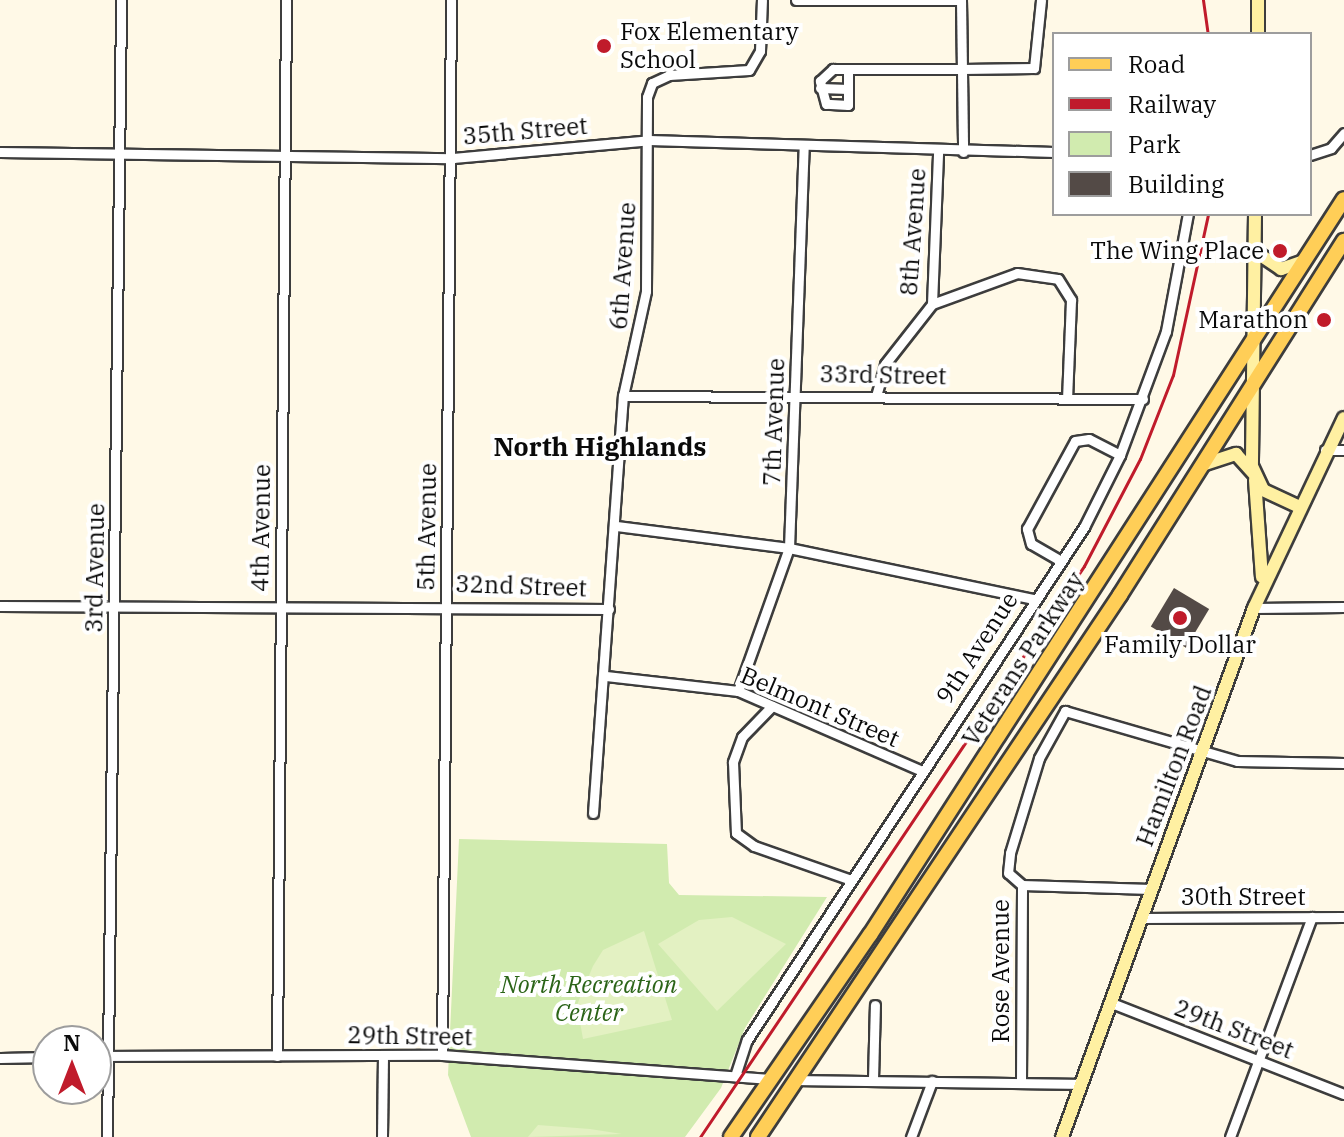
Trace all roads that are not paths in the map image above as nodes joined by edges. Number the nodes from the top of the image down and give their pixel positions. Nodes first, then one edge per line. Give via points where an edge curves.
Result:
1 (121, 0) edge
2 (286, 0) edge
3 (451, 0) edge
4 (762, 0) edge
5 (796, 0) edge
6 (1041, 0) edge
7 (1258, 0) edge
8 (1258, 32) edge
9 (848, 69) junction
10 (962, 69) junction
11 (820, 88) junction
12 (848, 89) junction
13 (1344, 133) edge
14 (649, 140) junction
15 (804, 146) junction
16 (0, 152) edge
17 (938, 152) junction
18 (963, 152) junction
19 (1052, 152) edge
20 (1312, 154) edge
21 (119, 157) junction
22 (453, 158) junction
23 (287, 160) junction
24 (1344, 199) edge
25 (1188, 216) edge
26 (1255, 216) edge
27 (1344, 241) edge
28 (1253, 250) junction
29 (1310, 254) junction
30 (932, 304) junction
31 (1249, 348) junction
32 (1251, 392) junction
33 (795, 393) junction
34 (623, 396) junction
35 (876, 396) junction
36 (1067, 398) junction
37 (1143, 399) junction
38 (1344, 418) edge
39 (1325, 450) junction
40 (1344, 450) edge
41 (1120, 455) junction
42 (1205, 464) junction
43 (1254, 475) junction
44 (1298, 506) junction
45 (617, 526) junction
46 (789, 548) junction
47 (1061, 561) junction
48 (1260, 591) junction
49 (1033, 599) junction
50 (446, 604) junction
51 (0, 606) edge
52 (279, 606) junction
53 (114, 607) junction
54 (1344, 607) edge
55 (1254, 608) junction
56 (609, 609) junction
57 (606, 676) junction
58 (738, 691) junction
59 (772, 706) junction
60 (1206, 751) junction
61 (1344, 763) edge
62 (922, 771) junction
63 (593, 813) dead end
64 (851, 880) junction
65 (1022, 885) junction
66 (1151, 889) junction
67 (1312, 917) junction
68 (1344, 917) edge
69 (1141, 918) junction
70 (1109, 1002) junction
71 (875, 1005) dead end
72 (109, 1025) edge
73 (383, 1055) junction
74 (442, 1055) junction
75 (112, 1056) edge
76 (277, 1056) junction
77 (32, 1057) edge
78 (0, 1058) edge
79 (1259, 1060) junction
80 (735, 1076) junction
81 (770, 1079) junction
82 (873, 1079) junction
83 (797, 1080) junction
84 (932, 1081) junction
85 (1021, 1081) junction
86 (1081, 1084) junction
87 (1344, 1094) edge
88 (108, 1105) edge
89 (107, 1137) edge
90 (382, 1137) edge
91 (731, 1137) edge
92 (758, 1137) edge
93 (911, 1137) edge
94 (1062, 1137) edge
95 (1230, 1137) edge

1 - 21 street, 3rd Avenue
2 - 23 street, 4th Avenue
3 - 22 street, 5th Avenue
4 - 14 street, 6th Avenue via 760,51 749,70 652,83
5 - 10 street via 961,0
6 - 10 street via 1034,68
7 - 8 street
9 - 10 street
9 - 11 street via 826,72
9 - 12 street
10 - 18 street
11 - 12 street
11 - 12 street via 826,104 841,107 848,105
13 - 20 street via 1331,148
14 - 15 street, 35th Street
14 - 22 street, 35th Street
14 - 34 street, 6th Avenue via 646,291
15 - 17 street, 35th Street
15 - 33 street, 7th Avenue
16 - 21 street, 35th Street
17 - 18 street, 35th Street
17 - 30 street, 8th Avenue
18 - 19 street, 35th Street
21 - 23 street, 35th Street
21 - 53 street, 3rd Avenue
22 - 23 street, 35th Street
22 - 50 street, 5th Avenue
23 - 52 street, 4th Avenue
24 - 29 main road, Veterans Parkway
25 - 37 street, 9th Avenue via 1166,331
26 - 28 street
27 - 32 main road, Veterans Parkway
28 - 29 street via 1281,269
28 - 31 street
29 - 31 main road, Veterans Parkway
30 - 35 street, 8th Avenue via 885,364
30 - 36 street via 1017,273 1058,279 1071,300
31 - 32 street
31 - 81 main road, Veterans Parkway
32 - 42 main road, Veterans Parkway
32 - 43 street
33 - 34 street, 33rd Street
33 - 35 street, 33rd Street
33 - 46 street, 7th Avenue
34 - 45 street, 6th Avenue
35 - 36 street, 33rd Street
36 - 37 street, 33rd Street
37 - 41 street, 9th Avenue
38 - 39 street, Hamilton Road
39 - 40 street
39 - 44 street, Hamilton Road
41 - 47 street, 9th Avenue
41 - 47 street via 1089,439 1075,441 1027,529 1031,544
42 - 43 street via 1236,454
42 - 83 main road, Veterans Parkway
43 - 44 street via 1272,496
43 - 48 street via 1265,540
44 - 48 street, Hamilton Road
45 - 46 street
45 - 56 street, 6th Avenue
46 - 49 street
46 - 58 street, 7th Avenue
47 - 49 street, 9th Avenue
48 - 55 street, Hamilton Road
49 - 62 street, 9th Avenue
50 - 52 street, 32nd Street
50 - 56 street, 32nd Street
50 - 74 street, 5th Avenue
51 - 53 street, 32nd Street
52 - 53 street, 32nd Street
52 - 76 street, 4th Avenue
53 - 72 street, 3rd Avenue
54 - 55 street
55 - 60 street, Hamilton Road
56 - 57 street, 6th Avenue
57 - 58 street, Belmont Street
57 - 63 street, 6th Avenue
58 - 59 street, Belmont Street
59 - 62 street, Belmont Street
59 - 64 street via 742,737 733,762 736,833 754,846
60 - 61 street via 1268,764
60 - 65 street, Rose Avenue via 1065,711 1032,775 1008,873
60 - 66 street, Hamilton Road
62 - 64 street, 9th Avenue
64 - 80 street, 9th Avenue via 747,1040
65 - 66 street, 30th Street
65 - 85 street, Rose Avenue
66 - 69 street, Hamilton Road
67 - 68 street, 30th Street
67 - 69 street, 30th Street
67 - 79 street
69 - 70 street, Hamilton Road
70 - 79 street, 29th Street
70 - 86 street, Hamilton Road
71 - 82 street
73 - 74 street, 29th Street
73 - 76 street, 29th Street
73 - 90 street
74 - 80 street, 29th Street
75 - 76 street, 29th Street
77 - 78 street
79 - 87 street, 29th Street
79 - 95 street
80 - 81 street, 29th Street
81 - 91 main road, Veterans Parkway
82 - 83 street
82 - 84 street
83 - 92 main road, Veterans Parkway
84 - 85 street
84 - 93 street
85 - 86 street
86 - 94 street, Hamilton Road
88 - 89 street, 3rd Avenue

